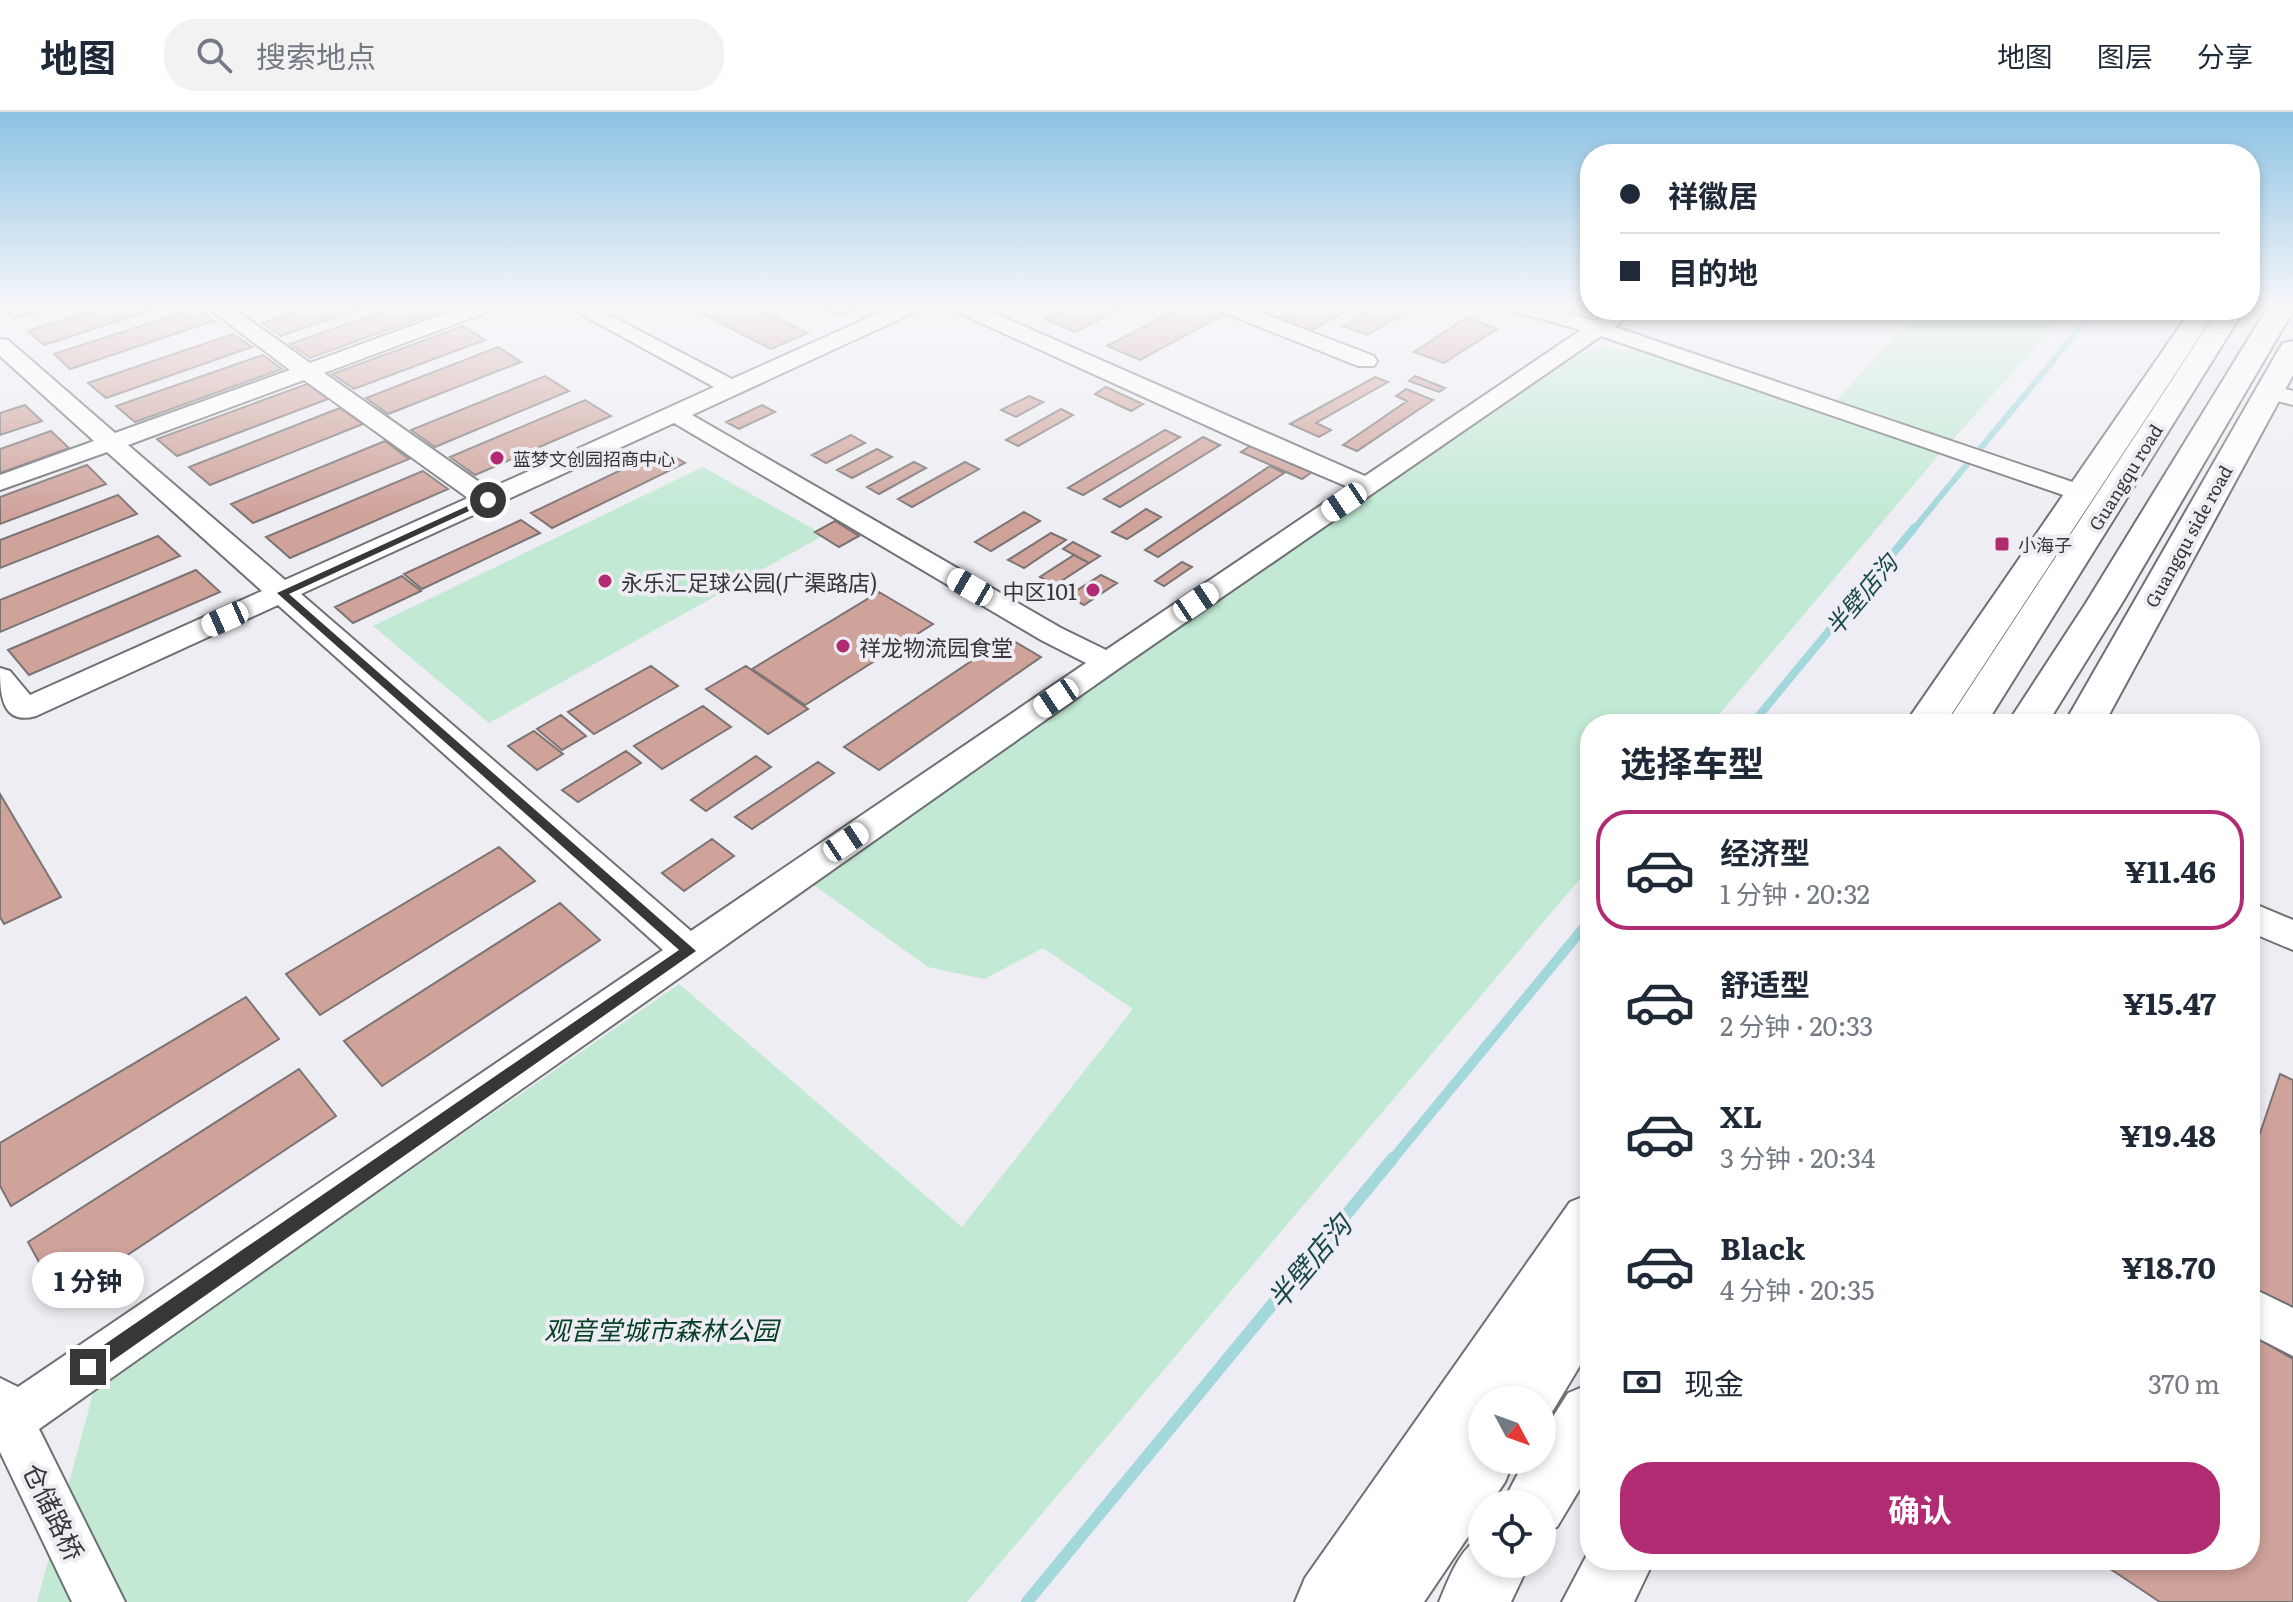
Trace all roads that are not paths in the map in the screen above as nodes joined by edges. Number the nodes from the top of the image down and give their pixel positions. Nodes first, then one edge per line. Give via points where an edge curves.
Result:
1 (36, 377) edge
2 (291, 377) edge
3 (314, 377) edge
4 (710, 377) edge
5 (761, 377) edge
6 (1120, 377) edge
7 (1530, 377) edge
8 (1740, 377) edge
9 (2159, 377) edge
10 (2188, 377) edge
11 (2240, 377) edge
12 (734, 389) junction
13 (2281, 395) edge
14 (676, 415) junction
15 (111, 443) junction
16 (0, 483) edge
17 (1368, 486) junction
18 (2081, 493) junction
19 (488, 500) junction
20 (282, 593) junction
21 (1108, 662) junction
22 (0, 678) edge
23 (1932, 714) edge
24 (1972, 714) edge
25 (2033, 714) edge
26 (2090, 714) edge
27 (2260, 921) edge
28 (2293, 936) edge
29 (689, 951) junction
30 (1580, 1235) edge
31 (1580, 1312) edge
32 (2260, 1315) edge
33 (2293, 1333) edge
34 (1533, 1386) edge
35 (5, 1411) edge
36 (1580, 1431) edge
37 (1473, 1474) edge
38 (1543, 1490) edge
39 (1615, 1570) edge
40 (1488, 1578) edge
41 (99, 1602) edge
42 (1329, 1602) edge
43 (1384, 1602) edge
44 (1473, 1602) edge
45 (1596, 1602) edge

1 - 15 street
2 - 15 street
3 - 19 street
4 - 12 street
5 - 12 street
6 - 17 street
7 - 17 street
8 - 18 street
9 - 18 main road
10 - 24 main road, Guangqu road
11 - 25 main road
12 - 14 street
13 - 26 main road, Guangqu side road
14 - 19 street
14 - 21 street
15 - 16 street
15 - 20 street
17 - 21 street
18 - 23 main road
19 - 20 street
20 - 22 street via 25,709
20 - 29 street
21 - 29 street
27 - 28 street
29 - 35 street
30 - 42 main road
31 - 34 main road
32 - 33 street
35 - 41 street, 仓储路桥
36 - 38 main road
37 - 43 main road
39 - 45 main road
40 - 44 main road

